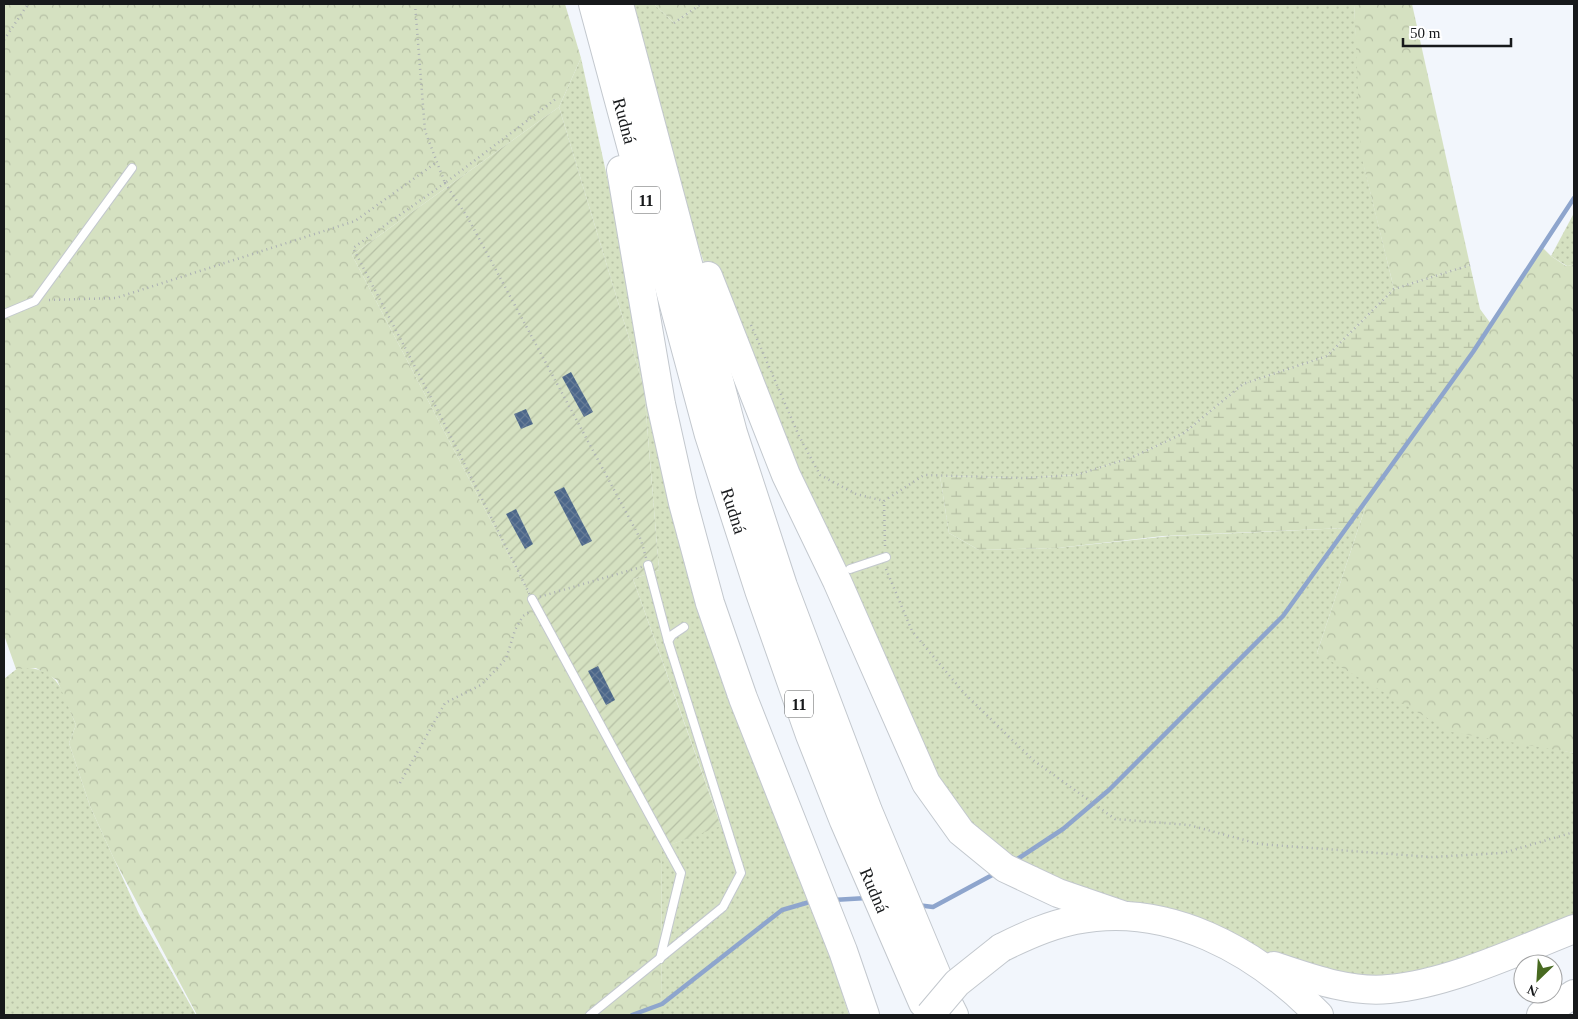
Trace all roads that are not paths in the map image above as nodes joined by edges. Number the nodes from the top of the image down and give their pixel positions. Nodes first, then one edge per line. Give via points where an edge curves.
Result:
1 (592, 4) edge
2 (619, 4) edge
3 (660, 154) junction
4 (132, 168) dead end
5 (4, 314) edge
6 (886, 558) road end
7 (648, 565) road end
8 (850, 569) dead end
9 (534, 603) road end
10 (684, 627) dead end
11 (668, 641) junction
12 (1125, 916) junction
13 (1574, 929) edge
14 (1252, 958) junction
15 (660, 959) junction
16 (1574, 994) edge
17 (939, 1005) edge
18 (590, 1015) edge
19 (865, 1015) edge
20 (1319, 1015) edge
21 (1541, 1015) edge

1 - 17 highway, Rudná / 11 via 709,435 759,590 844,821
1 - 19 highway via 661,404 710,602
2 - 3 highway, Rudná / 11
3 - 12 highway via 676,167 707,272 786,475 837,581 926,783 961,832 1005,868 1051,890
3 - 17 highway, Rudná / 11 via 733,433 783,586
4 - 5 lane via 35,301
6 - 8 lane
7 - 11 lane
9 - 15 lane via 681,874
10 - 11 lane
11 - 15 lane via 741,873 723,907
12 - 14 highway via 1178,925
12 - 17 highway, bridge via 1075,920 1028,934 1001,948 957,983
13 - 14 highway via 1457,973 1389,989 1342,986
14 - 20 highway
15 - 18 lane
16 - 21 highway

